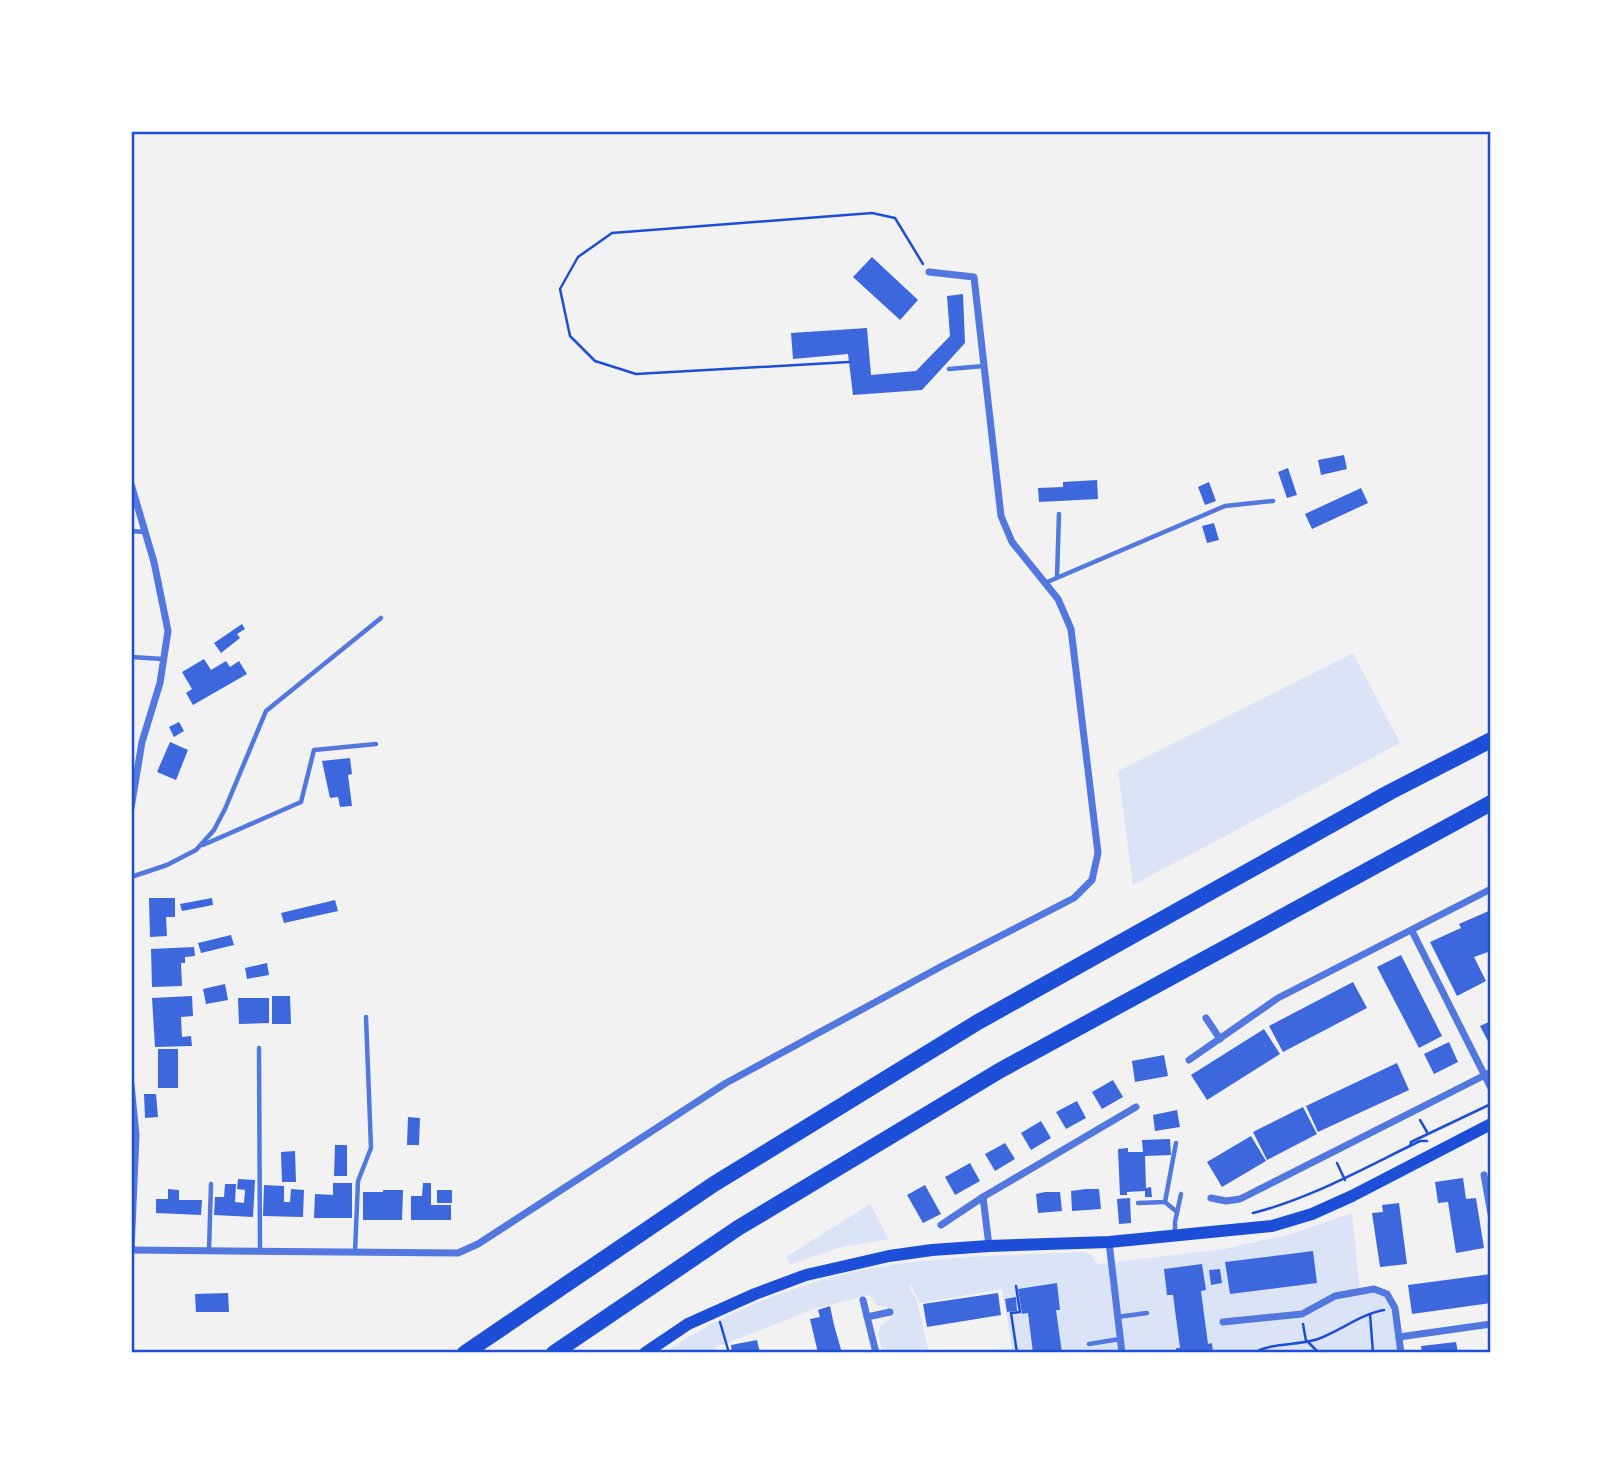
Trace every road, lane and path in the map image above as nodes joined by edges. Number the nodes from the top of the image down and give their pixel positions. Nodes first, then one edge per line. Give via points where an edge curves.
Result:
1 (929, 272) joint
2 (849, 362) dead end
3 (984, 366) junction
4 (949, 369) dead end
5 (131, 484) edge
6 (1273, 501) dead end
7 (1059, 514) dead end
8 (131, 531) edge
9 (145, 532) junction
10 (1057, 578) junction
11 (1044, 583) junction
12 (380, 618) dead end
13 (131, 657) edge
14 (164, 659) junction
15 (1491, 740) edge
16 (376, 744) dead end
17 (1491, 803) edge
18 (131, 808) edge
19 (199, 846) junction
20 (131, 877) edge
21 (1491, 889) edge
22 (1412, 930) junction
23 (366, 1017) dead end
24 (1206, 1018) dead end
25 (1220, 1039) junction
26 (259, 1048) dead end
27 (1189, 1060) dead end
28 (1488, 1073) edge
29 (131, 1084) edge
30 (1491, 1088) edge
31 (1491, 1104) edge
32 (1136, 1107) dead end
33 (1416, 1111) junction
34 (1491, 1124) edge
35 (1427, 1133) junction
36 (1420, 1141) dead end
37 (1176, 1143) dead end
38 (1410, 1146) junction
39 (1333, 1154) junction
40 (1484, 1175) dead end
41 (1344, 1178) junction
42 (211, 1184) dead end
43 (1259, 1190) junction
44 (1181, 1194) dead end
45 (1352, 1196) junction
46 (983, 1197) junction
47 (1211, 1198) dead end
48 (1165, 1202) junction
49 (1138, 1203) dead end
50 (1266, 1210) junction
51 (1177, 1212) junction
52 (1250, 1214) dead end
53 (1491, 1214) edge
54 (941, 1225) dead end
55 (1272, 1226) junction
56 (1175, 1236) junction
57 (1109, 1242) junction
58 (989, 1246) junction
59 (131, 1250) edge
60 (209, 1250) junction
61 (260, 1251) junction
62 (355, 1252) junction
63 (1016, 1286) dead end
64 (863, 1300) dead end
65 (1395, 1308) junction
66 (890, 1312) dead end
67 (1147, 1313) dead end
68 (1302, 1314) junction
69 (1369, 1314) junction
70 (867, 1317) junction
71 (1116, 1317) junction
72 (720, 1322) dead end
73 (1223, 1322) dead end
74 (1491, 1324) edge
75 (1399, 1337) junction
76 (1120, 1339) junction
77 (1307, 1341) junction
78 (1089, 1343) dead end
79 (465, 1353) edge
80 (554, 1353) edge
81 (645, 1353) edge
82 (729, 1353) edge
83 (876, 1353) edge
84 (1017, 1353) edge
85 (1122, 1353) edge
86 (1252, 1353) edge
87 (1319, 1353) edge
88 (1373, 1353) edge
89 (1401, 1353) edge

1 - 2 path via 895,218 872,213 612,233 578,257 560,289 570,336 595,361 636,374
1 - 3 street via 974,277
3 - 4 lane
3 - 11 street via 1001,516 1012,542
5 - 9 street
6 - 10 lane via 1225,506
7 - 10 lane
8 - 9 lane
9 - 14 street via 167,631
10 - 11 lane
11 - 62 street via 1058,598 1071,629 1098,853 1092,880 1074,898 726,1083 478,1244 458,1253
12 - 19 lane via 266,711 215,830
13 - 14 lane
14 - 18 street via 142,742
15 - 79 highway via 978,1022 713,1184
16 - 19 lane via 314,750 301,802
17 - 80 highway via 999,1071 738,1228
19 - 20 lane
21 - 22 street
22 - 25 street via 1278,998
22 - 28 street
23 - 62 lane via 371,1148 358,1181
24 - 25 street
25 - 27 street
26 - 61 lane
28 - 30 street
28 - 33 street
29 - 59 street via 136,1135
31 - 35 path
32 - 46 street
33 - 35 path
33 - 39 street
34 - 45 main road
35 - 38 path
36 - 38 path
37 - 48 lane
38 - 41 path
39 - 41 path
39 - 43 street
40 - 53 street
41 - 45 path
41 - 50 path
42 - 60 lane
43 - 47 street via 1240,1199
43 - 50 path
44 - 51 lane
45 - 55 main road
46 - 54 street
46 - 58 street
48 - 49 lane
48 - 51 lane
50 - 52 path
50 - 55 path
51 - 56 lane
55 - 56 main road
56 - 57 main road
57 - 58 main road
57 - 71 street
58 - 81 main road via 889,1256 806,1275 688,1324
59 - 60 street
60 - 61 street
61 - 62 street
63 - 84 path via 1020,1312 1010,1312
64 - 70 street
65 - 68 street via 1387,1294 1374,1289 1335,1296
65 - 69 path
65 - 75 street
66 - 70 street
67 - 71 lane
68 - 73 street
68 - 77 path
69 - 77 path
69 - 88 path
70 - 83 street
71 - 76 street
72 - 82 path
74 - 75 street
75 - 89 street
76 - 78 lane
76 - 85 street
77 - 86 path
77 - 87 path

